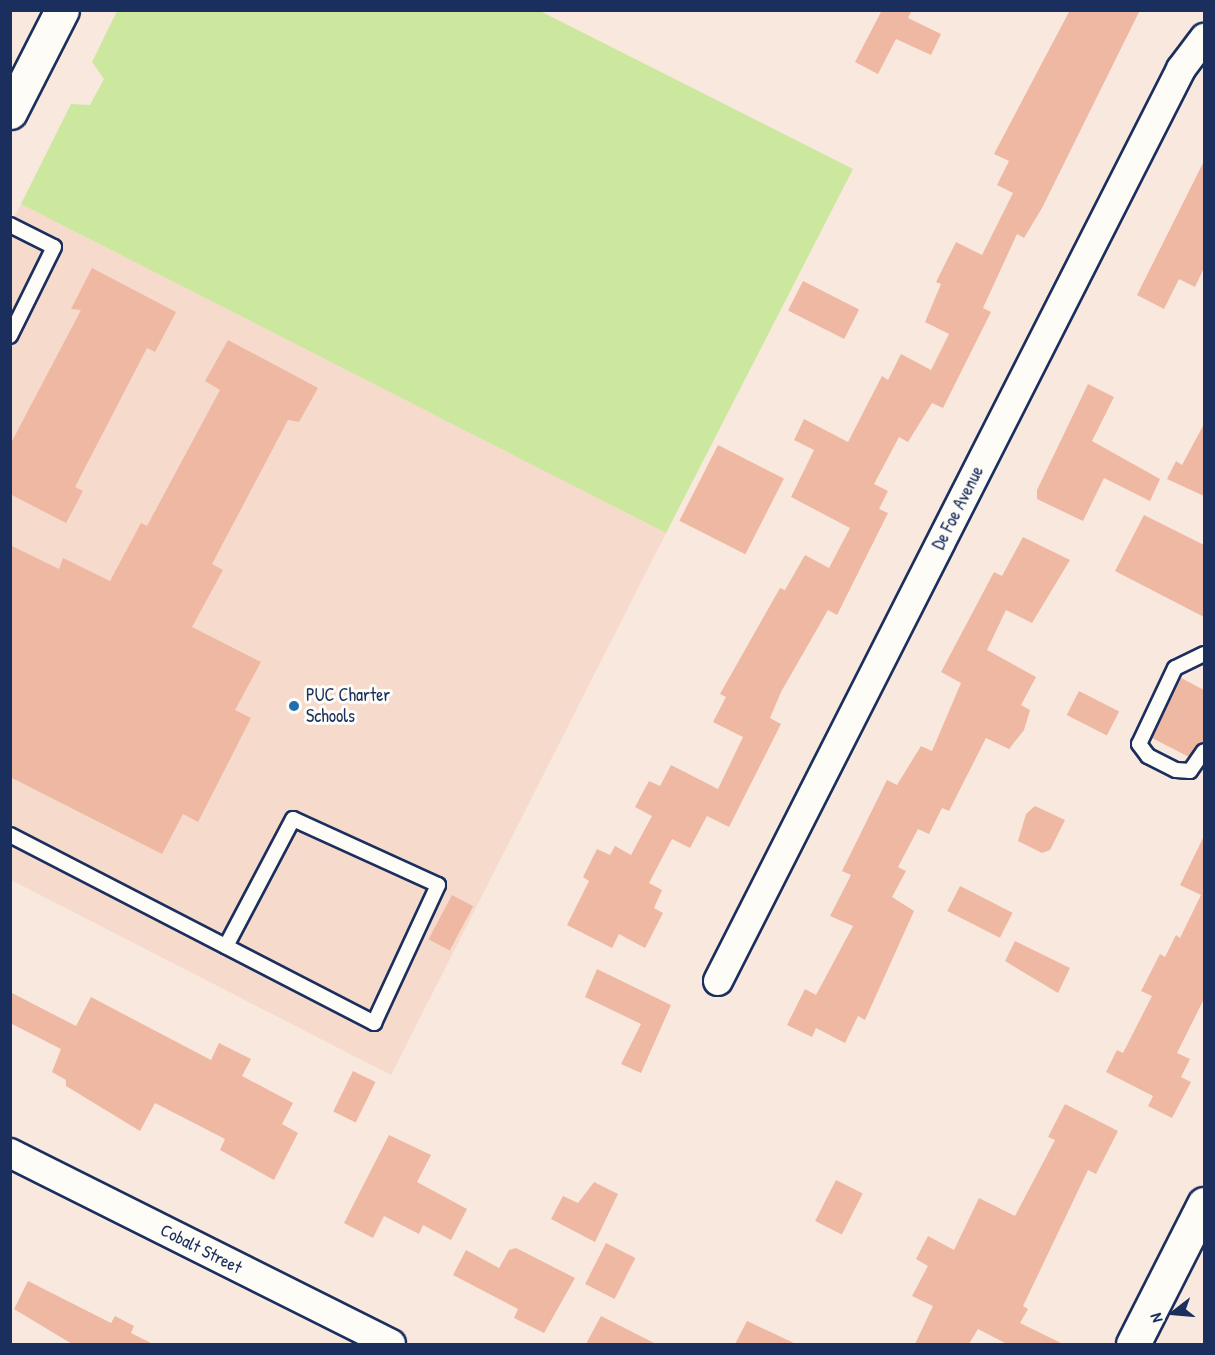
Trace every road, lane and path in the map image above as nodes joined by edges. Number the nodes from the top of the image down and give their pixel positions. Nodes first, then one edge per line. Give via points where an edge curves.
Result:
1 (62, 10) edge
2 (1204, 38) edge
3 (10, 112) edge
4 (10, 225) edge
5 (10, 336) edge
6 (1204, 654) edge
7 (1204, 751) edge
8 (10, 835) edge
9 (226, 946) junction
10 (718, 981) dead end
11 (10, 1154) edge
12 (1204, 1204) edge
13 (391, 1344) edge
14 (1133, 1344) edge

1 - 3 street
2 - 10 street, De Foe Avenue via 1181,69
4 - 5 lane via 54,247
6 - 7 lane via 1175,668 1139,744 1148,756 1176,770 1190,771
8 - 9 lane
9 - 9 lane via 374,1023 438,885 293,819
11 - 13 street, Cobalt Street
12 - 14 street

